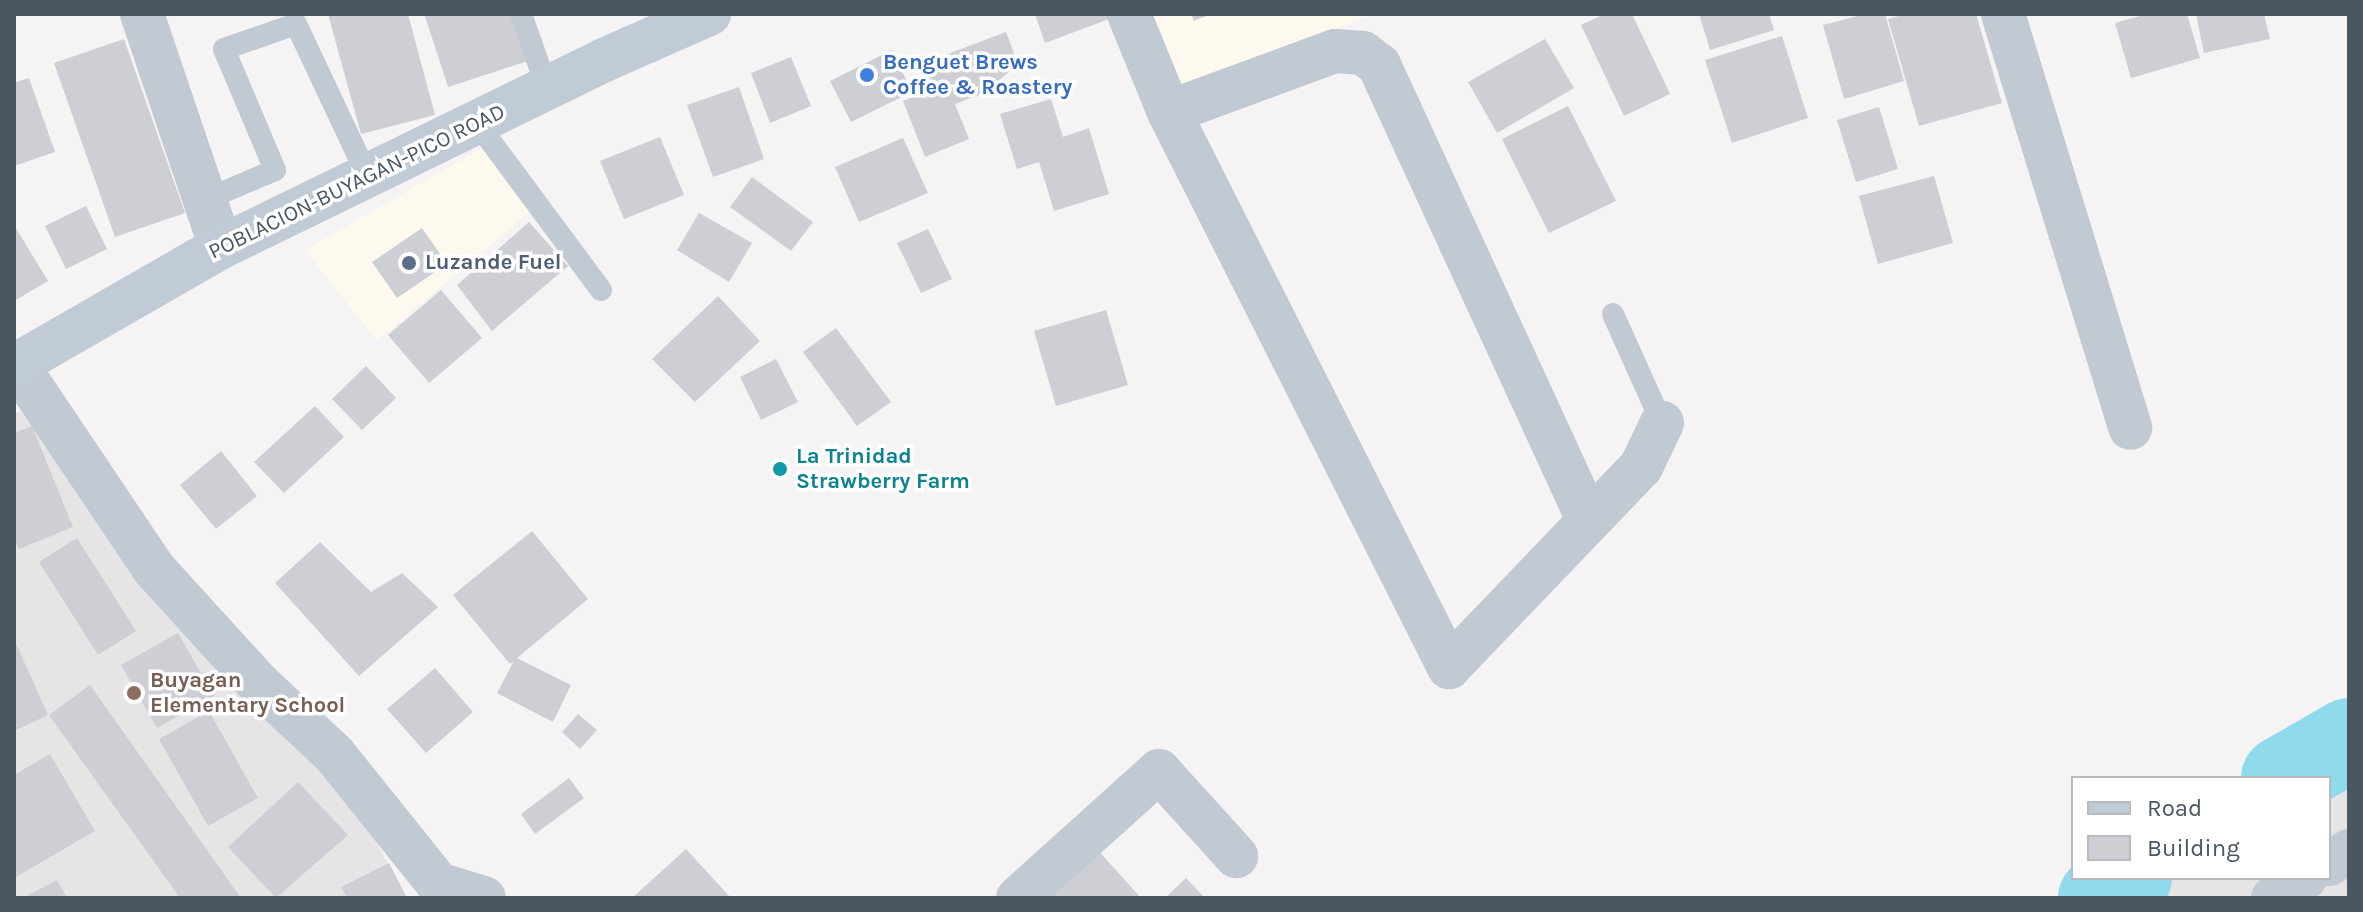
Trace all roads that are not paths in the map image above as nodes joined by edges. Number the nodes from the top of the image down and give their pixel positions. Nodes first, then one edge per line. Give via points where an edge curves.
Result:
1 (142, 14) edge
2 (521, 14) edge
3 (709, 14) edge
4 (1129, 14) edge
5 (2003, 14) edge
6 (547, 88) junction
7 (1169, 112) junction
8 (477, 123) junction
9 (275, 170) junction
10 (368, 177) junction
11 (205, 200) junction
12 (296, 212) junction
13 (221, 247) junction
14 (601, 290) dead end
15 (1613, 314) dead end
16 (15, 366) edge
17 (1662, 423) joint
18 (2130, 428) dead end
19 (1587, 518) junction
20 (2349, 851) edge
21 (1236, 856) dead end
22 (2331, 863) edge
23 (2302, 880) edge
24 (443, 891) edge
25 (484, 898) edge
26 (1018, 898) edge
27 (2273, 898) edge

1 - 11 street
2 - 6 lane
3 - 6 main road, POBLACION-BUYAGAN-PICO ROAD
4 - 7 street
5 - 18 street
6 - 8 main road, POBLACION-BUYAGAN-PICO ROAD
7 - 19 street via 1335,51 1363,53 1379,65
7 - 19 street via 1449,667
8 - 10 main road, POBLACION-BUYAGAN-PICO ROAD
8 - 14 lane
9 - 10 lane via 224,49 296,24
9 - 11 lane
9 - 12 lane
10 - 12 main road, POBLACION-BUYAGAN-PICO ROAD
11 - 13 street
12 - 13 main road, POBLACION-BUYAGAN-PICO ROAD
13 - 16 main road, POBLACION-BUYAGAN-PICO ROAD
15 - 17 lane
16 - 24 street via 155,570 258,683 334,754
17 - 19 street via 1641,467
20 - 22 street
21 - 26 street via 1159,771
23 - 27 street
24 - 25 street

